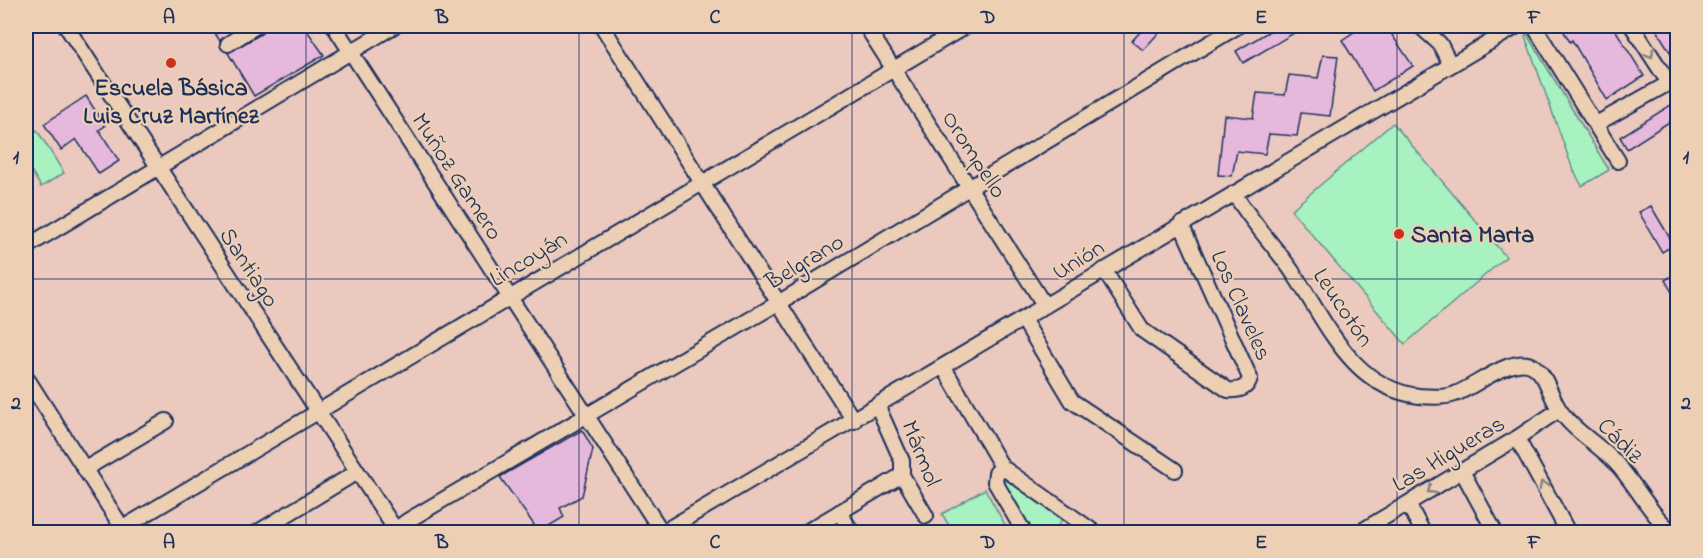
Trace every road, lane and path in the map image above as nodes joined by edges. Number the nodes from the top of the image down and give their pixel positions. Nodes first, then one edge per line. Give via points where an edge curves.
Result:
1 (66, 26) edge
2 (256, 26) edge
3 (334, 26) edge
4 (394, 26) edge
5 (602, 26) edge
6 (866, 26) edge
7 (966, 26) edge
8 (1238, 26) edge
9 (1420, 26) edge
10 (1517, 26) edge
11 (1534, 26) edge
12 (1632, 26) edge
13 (228, 44) dead end
14 (351, 51) junction
15 (1450, 64) junction
16 (892, 68) junction
17 (1673, 80) edge
18 (1596, 124) junction
19 (1618, 161) dead end
20 (158, 167) junction
21 (702, 183) junction
22 (970, 187) junction
23 (1234, 193) junction
24 (1182, 224) junction
25 (26, 247) edge
26 (1104, 270) junction
27 (509, 296) junction
28 (778, 303) junction
29 (1045, 306) junction
30 (1023, 319) junction
31 (943, 366) junction
32 (26, 377) edge
33 (878, 407) junction
34 (1559, 410) junction
35 (318, 411) junction
36 (586, 415) junction
37 (166, 421) dead end
38 (854, 421) junction
39 (1517, 438) junction
40 (1002, 466) junction
41 (85, 469) junction
42 (1175, 470) dead end
43 (1462, 471) junction
44 (357, 472) junction
45 (902, 475) junction
46 (1408, 504) junction
47 (839, 512) junction
48 (926, 516) dead end
49 (121, 531) edge
50 (258, 532) edge
51 (395, 532) edge
52 (663, 532) edge
53 (806, 532) edge
54 (852, 532) edge
55 (1024, 532) edge
56 (1094, 532) edge
57 (1360, 532) edge
58 (1423, 532) edge
59 (1495, 532) edge
60 (1568, 532) edge
61 (1672, 532) edge

1 - 20 street, Santiago
2 - 13 street
3 - 14 street, Muñoz Gamero
4 - 14 street
5 - 21 street
6 - 16 street, Orompello
7 - 16 street, Lincoyán
8 - 22 street, Belgrano
9 - 15 street via 1440,44
10 - 15 street, Unión
11 - 18 street
12 -> 17 street
14 - 20 street
14 - 27 street, Muñoz Gamero
15 - 23 street, Unión
16 - 21 street, Lincoyán
16 - 22 street, Orompello
17 - 18 street
18 - 19 street
20 - 25 street
20 - 35 street, Santiago
21 - 27 street, Lincoyán
21 - 28 street
22 - 28 street, Belgrano
22 - 29 street, Orompello
23 - 24 street, Unión
23 - 34 street, Leucotón via 1293,273 1346,356 1365,373 1388,388 1428,397 1454,395 1509,366 1525,362 1542,374
24 - 26 street, Unión
24 - 26 street, Los Claveles via 1250,378 1243,388 1228,390 1142,330
26 - 29 street, Unión
27 - 35 street, Lincoyán
27 - 36 street, Muñoz Gamero
28 - 36 street, Belgrano
28 - 38 street
29 - 30 street, Unión
30 - 31 street, Unión
30 - 42 street via 1072,401
31 - 33 street, Unión
31 - 40 street
32 - 41 street
33 - 38 street, Unión
33 - 45 street, Mármol via 902,461
34 - 39 street, Las Higueras
34 - 61 street, Cádiz via 1615,462 1659,522
35 - 44 street, Santiago
35 - 49 street, Lincoyán
36 - 51 street, Belgrano via 407,521
36 - 52 street, Muñoz Gamero
37 - 41 street
38 - 52 street, Unión
39 - 43 street, Las Higueras
60 -> 39 street
40 - 55 street via 996,472 995,482
40 - 56 street
41 - 49 street
43 -> 46 street, Las Higueras
43 - 59 street
44 - 50 street
44 - 51 street, Santiago
45 - 47 street
45 - 48 street, Mármol
46 - 57 street, Las Higueras
46 - 58 street
47 - 53 street
47 - 54 street

